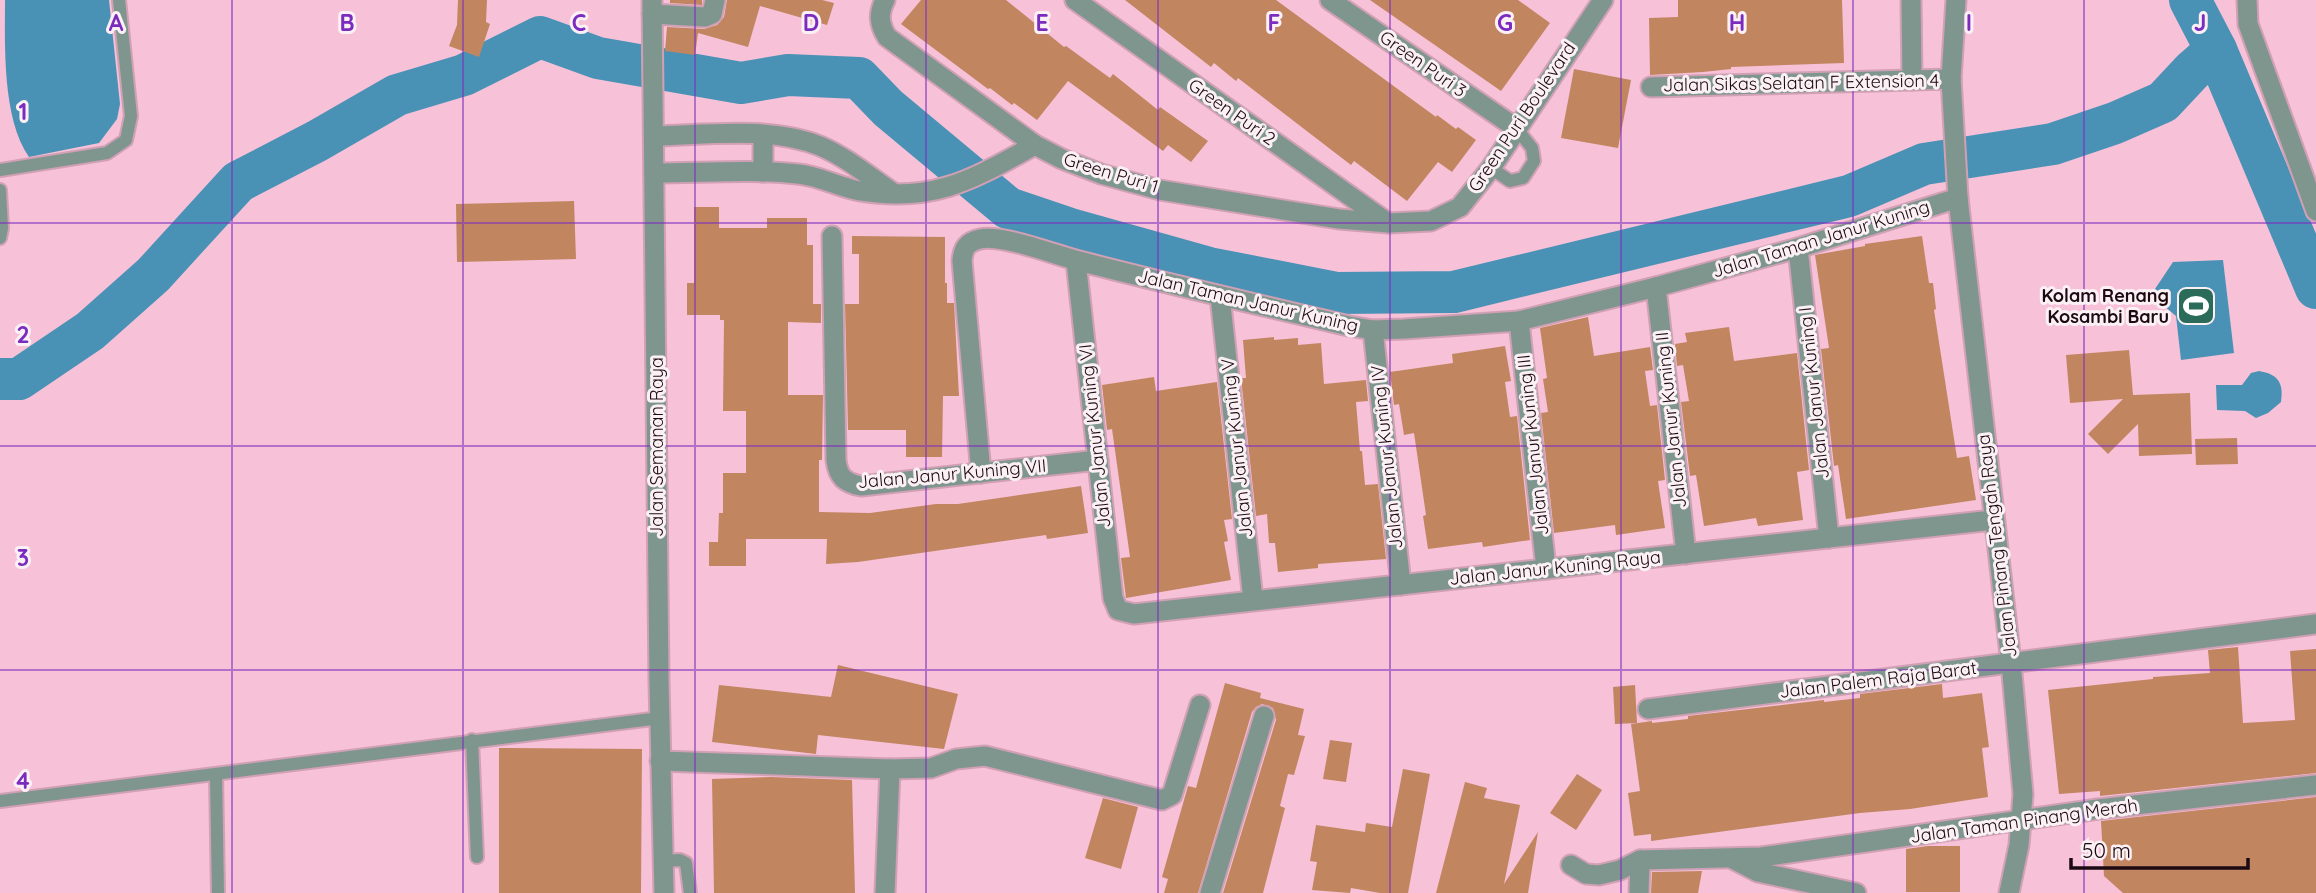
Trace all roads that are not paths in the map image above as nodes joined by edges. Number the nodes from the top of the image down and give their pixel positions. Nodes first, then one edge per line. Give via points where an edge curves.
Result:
1 (119, 0) edge
2 (715, 0) edge
3 (885, 0) edge
4 (1075, 0) edge
5 (1331, 0) edge
6 (1578, 0) edge
7 (1911, 0) edge
8 (1956, 0) edge
9 (2247, 0) edge
10 (1599, 6) edge
11 (652, 7) edge
12 (1951, 79) junction
13 (1912, 80) junction
14 (1651, 87) dead end
15 (1516, 128) junction
16 (763, 135) junction
17 (654, 136) junction
18 (1035, 145) junction
19 (1491, 168) junction
20 (0, 170) edge
21 (763, 172) junction
22 (654, 173) junction
23 (0, 190) edge
24 (1958, 190) junction
25 (893, 193) junction
26 (2316, 211) edge
27 (1389, 223) junction
28 (832, 236) dead end
29 (0, 238) edge
30 (1798, 248) junction
31 (1076, 261) junction
32 (1656, 287) junction
33 (1220, 296) junction
34 (1519, 321) junction
35 (1373, 330) junction
36 (1098, 460) junction
37 (981, 473) junction
38 (1993, 520) junction
39 (1829, 538) junction
40 (1685, 554) junction
41 (1546, 569) junction
42 (1401, 584) junction
43 (1253, 600) junction
44 (1118, 610) joint
45 (2316, 624) edge
46 (2011, 663) junction
47 (1200, 705) dead end
48 (1648, 709) dead end
49 (1264, 716) dead end
50 (660, 718) junction
51 (472, 740) junction
52 (660, 761) junction
53 (890, 769) junction
54 (216, 774) junction
55 (2316, 785) edge
56 (0, 801) edge
57 (2022, 820) junction
58 (477, 857) dead end
59 (1732, 859) junction
60 (1640, 860) junction
61 (663, 861) junction
62 (1571, 865) dead end
63 (218, 893) edge
64 (664, 893) edge
65 (690, 893) edge
66 (885, 893) edge
67 (1210, 893) edge
68 (1639, 893) edge
69 (1856, 893) edge
70 (2009, 893) edge

1 - 20 lane via 131,116 126,140 107,153
2 - 11 street via 712,13 705,18
3 - 18 street, Green Puri 1 via 880,19 887,37
4 - 27 street, Green Puri 2
5 - 15 street, Green Puri 3
6 - 10 street
7 - 13 street
8 - 12 street, Jalan Pinang Tengah Raya
9 - 26 street via 2248,24
10 - 15 street, Green Puri Boulevard
11 - 17 street, Jalan Semanan Raya
12 - 13 street, Jalan Sikas Selatan F Extension 4
12 - 24 street, Jalan Pinang Tengah Raya
13 - 14 street, Jalan Sikas Selatan F Extension 4
15 - 19 street, Green Puri Boulevard
15 - 19 lane via 1532,148 1534,161 1523,178 1510,181
16 - 17 street
16 - 21 street
16 - 25 street via 819,146
17 - 22 street, Jalan Semanan Raya
18 - 25 street via 966,182 939,191
18 - 27 street, Green Puri 1 via 1101,174 1160,190
19 - 27 street, Green Puri Boulevard via 1460,207 1447,215 1414,224
21 - 22 street
21 - 25 street via 800,174 862,191
22 - 50 street, Jalan Semanan Raya
23 - 29 lane
24 - 30 street, Jalan Taman Janur Kuning
24 - 38 street, Jalan Pinang Tengah Raya
28 - 37 street, Jalan Janur Kuning VII via 836,460 842,478 861,486
30 - 32 street, Jalan Taman Janur Kuning
30 - 39 street, Jalan Janur Kuning I
31 - 33 street, Jalan Taman Janur Kuning
31 - 36 street, Jalan Janur Kuning VI
31 - 37 street, Jalan Taman Janur Kuning via 996,238 981,238 963,249
32 - 34 street, Jalan Taman Janur Kuning
32 - 40 street, Jalan Janur Kuning II
33 - 35 street, Jalan Taman Janur Kuning
33 - 43 street, Jalan Janur Kuning V
34 - 35 street, Jalan Taman Janur Kuning
34 - 41 street, Jalan Janur Kuning III
35 - 42 street, Jalan Janur Kuning IV
36 - 37 street, Jalan Janur Kuning VII
36 - 44 street, Jalan Janur Kuning VI
38 - 39 street, Jalan Janur Kuning Raya
38 - 46 street, Jalan Pinang Tengah Raya
39 - 40 street, Jalan Janur Kuning Raya
40 - 41 street, Jalan Janur Kuning Raya
41 - 42 street, Jalan Janur Kuning Raya
42 - 43 street, Jalan Janur Kuning Raya
43 - 44 street, Jalan Janur Kuning Raya via 1133,614
45 - 46 street, Jalan Palem Raja Barat
46 - 48 street, Jalan Palem Raja Barat
46 - 57 street, Jalan Pinang Tengah Raya
47 - 53 street via 1171,795 1162,800 985,755 931,768
49 - 67 street
50 - 51 lane
50 - 52 street, Jalan Semanan Raya
51 - 54 lane
51 - 58 lane
52 - 53 street
52 - 61 street, Jalan Semanan Raya
53 - 66 street
54 - 56 lane
54 - 63 lane
55 - 57 street, Jalan Taman Pinang Merah
57 - 59 street, Jalan Taman Pinang Merah
57 - 70 street, Jalan Pinang Tengah Raya
59 - 60 street, Jalan Taman Pinang Merah
59 - 69 street, Jalan Taman Pinang Merah via 1758,872
60 - 62 street, Jalan Taman Pinang Merah via 1599,875
60 - 68 street
61 - 64 street, Jalan Semanan Raya
61 - 65 lane via 686,863

